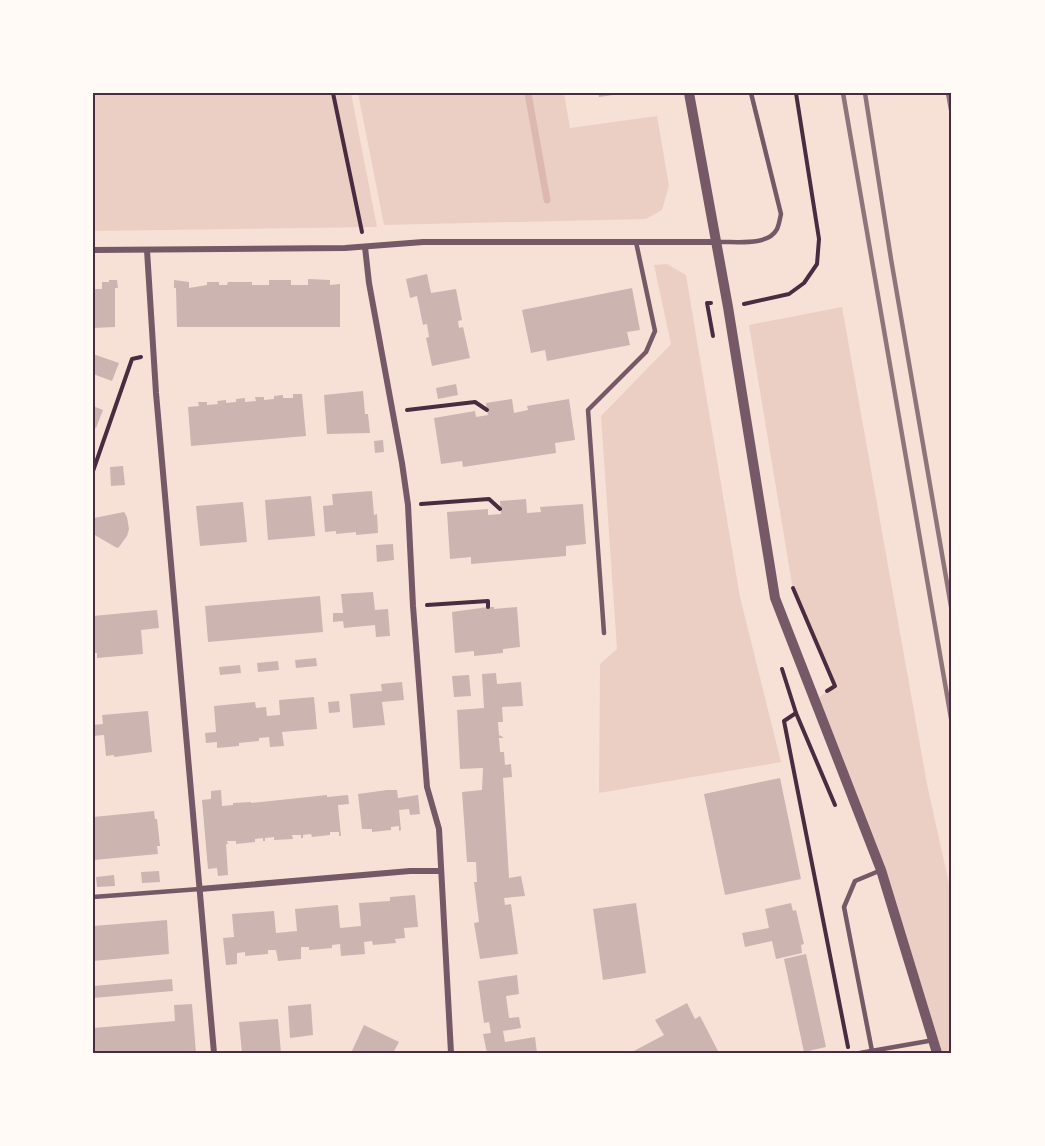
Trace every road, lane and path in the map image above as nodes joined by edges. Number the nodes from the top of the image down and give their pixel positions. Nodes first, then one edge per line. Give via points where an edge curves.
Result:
1 (333, 93) edge
2 (689, 93) edge
3 (752, 93) edge
4 (796, 93) edge
5 (636, 242) junction
6 (716, 242) junction
7 (365, 248) junction
8 (93, 250) edge
9 (147, 250) junction
10 (728, 307) junction
11 (153, 354) junction
12 (487, 410) dead end
13 (393, 411) junction
14 (93, 471) edge
15 (408, 505) junction
16 (500, 508) dead end
17 (791, 579) dead end
18 (413, 606) junction
19 (488, 607) dead end
20 (604, 633) dead end
21 (816, 700) junction
22 (881, 870) junction
23 (441, 871) junction
24 (200, 889) junction
25 (93, 897) edge
26 (934, 1040) junction
27 (873, 1051) junction
28 (214, 1053) edge
29 (451, 1053) edge
30 (850, 1053) edge
31 (860, 1053) edge
32 (937, 1053) edge

1 - 7 path
2 - 6 street
3 - 6 lane via 781,214 778,228 769,238
4 - 10 path via 819,239 817,264 804,283 789,294
5 - 6 street
5 - 7 street via 423,242
5 - 20 lane via 655,332 646,352 588,410
6 - 10 street
7 - 9 street
7 - 13 street
8 - 9 street
9 - 11 street
10 - 21 street via 775,598
11 - 14 path via 132,359
11 - 24 street
12 - 13 path via 475,402
13 - 15 street
15 - 16 path via 489,499
15 - 18 street
17 - 21 path via 835,686
18 - 19 path via 488,601
18 - 23 street via 427,787 439,830
21 - 22 street
21 - 30 path via 784,721
22 - 26 street
22 - 27 lane via 855,881 844,907
23 - 24 street
23 - 29 street
24 - 25 lane
24 - 28 street
26 - 27 lane
26 - 32 street
27 - 31 lane

